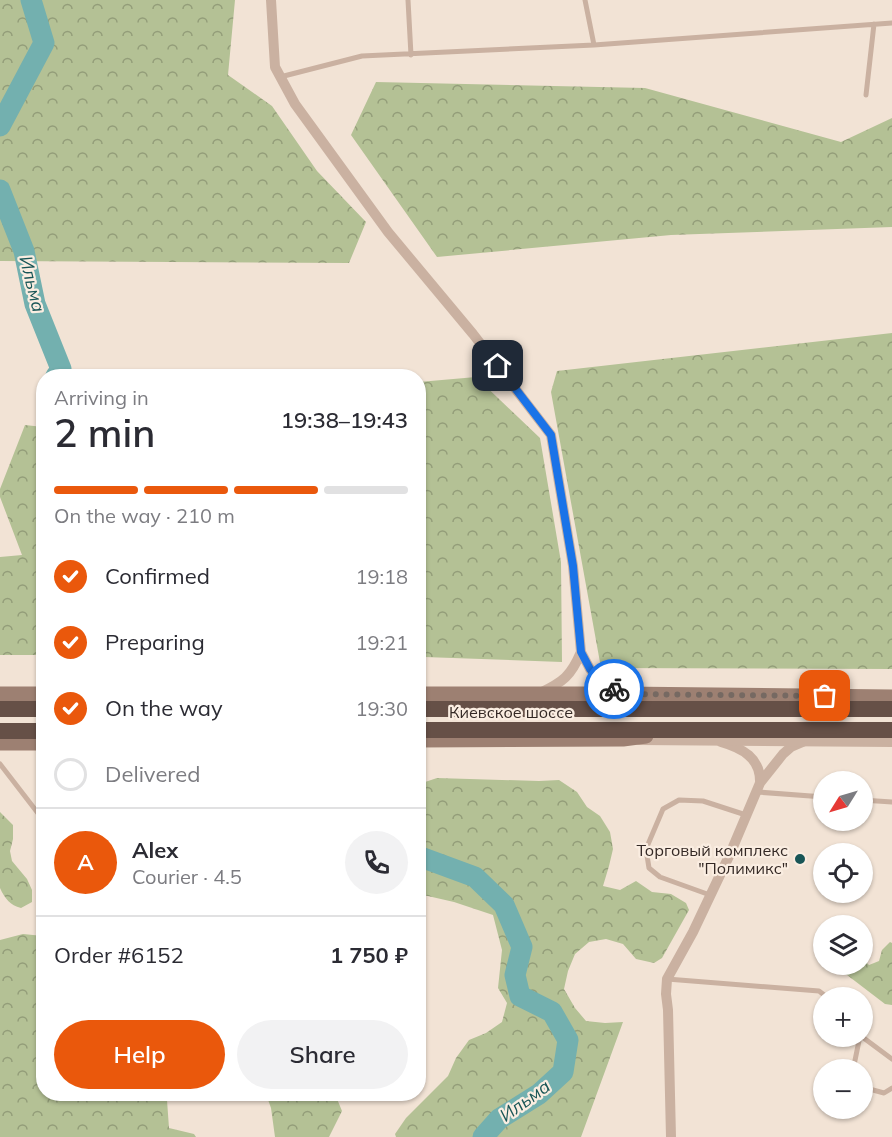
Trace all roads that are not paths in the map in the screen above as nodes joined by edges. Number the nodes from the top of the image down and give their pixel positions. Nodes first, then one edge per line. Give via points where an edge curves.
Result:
1 (271, 0) edge
2 (408, 0) edge
3 (585, 0) edge
4 (892, 23) edge
5 (874, 24) junction
6 (594, 45) junction
7 (411, 55) junction
8 (280, 76) junction
9 (866, 95) dead end
10 (581, 652) junction
11 (0, 694) edge
12 (36, 694) edge
13 (426, 694) edge
14 (538, 694) junction
15 (622, 694) junction
16 (892, 697) edge
17 (0, 709) edge
18 (36, 709) edge
19 (426, 709) edge
20 (892, 710) edge
21 (892, 729) edge
22 (36, 730) edge
23 (426, 730) edge
24 (0, 731) edge
25 (713, 734) junction
26 (426, 740) edge
27 (810, 740) junction
28 (892, 741) edge
29 (0, 743) edge
30 (36, 743) edge
31 (0, 764) edge
32 (758, 787) junction
33 (813, 795) edge
34 (873, 801) edge
35 (892, 802) edge
36 (36, 810) edge
37 (746, 815) junction
38 (710, 896) junction
39 (667, 979) junction
40 (813, 991) edge
41 (873, 1045) edge
42 (892, 1059) edge
43 (892, 1088) edge
44 (873, 1090) edge
45 (671, 1137) edge

1 - 8 street via 275,67
2 - 7 lane
3 - 6 lane
4 - 5 lane
5 - 6 lane
5 - 9 lane
6 - 7 lane
7 - 8 lane via 362,56
8 - 10 street via 295,104 388,232 551,435 573,566
10 - 14 street via 574,669
10 - 15 street via 602,683
11 - 12 main road
13 - 14 main road
14 - 15 main road
15 - 16 main road
17 - 18 highway
19 - 20 highway, Киевское шоссе
21 - 25 highway, Киевское шоссе
22 - 24 highway
23 - 25 highway, Киевское шоссе
25 - 26 main road via 623,739
25 - 27 street
25 - 32 street via 752,758 760,774
27 - 28 street
27 - 32 street via 783,754
29 - 30 main road
31 - 36 lane
32 - 33 lane
32 - 37 street
34 - 35 lane
37 - 38 street
37 - 38 lane via 703,801 679,800 663,809 646,849 650,868 660,877
38 - 39 street
39 - 40 lane
39 - 45 street
41 - 42 lane
43 - 44 lane via 884,1093

